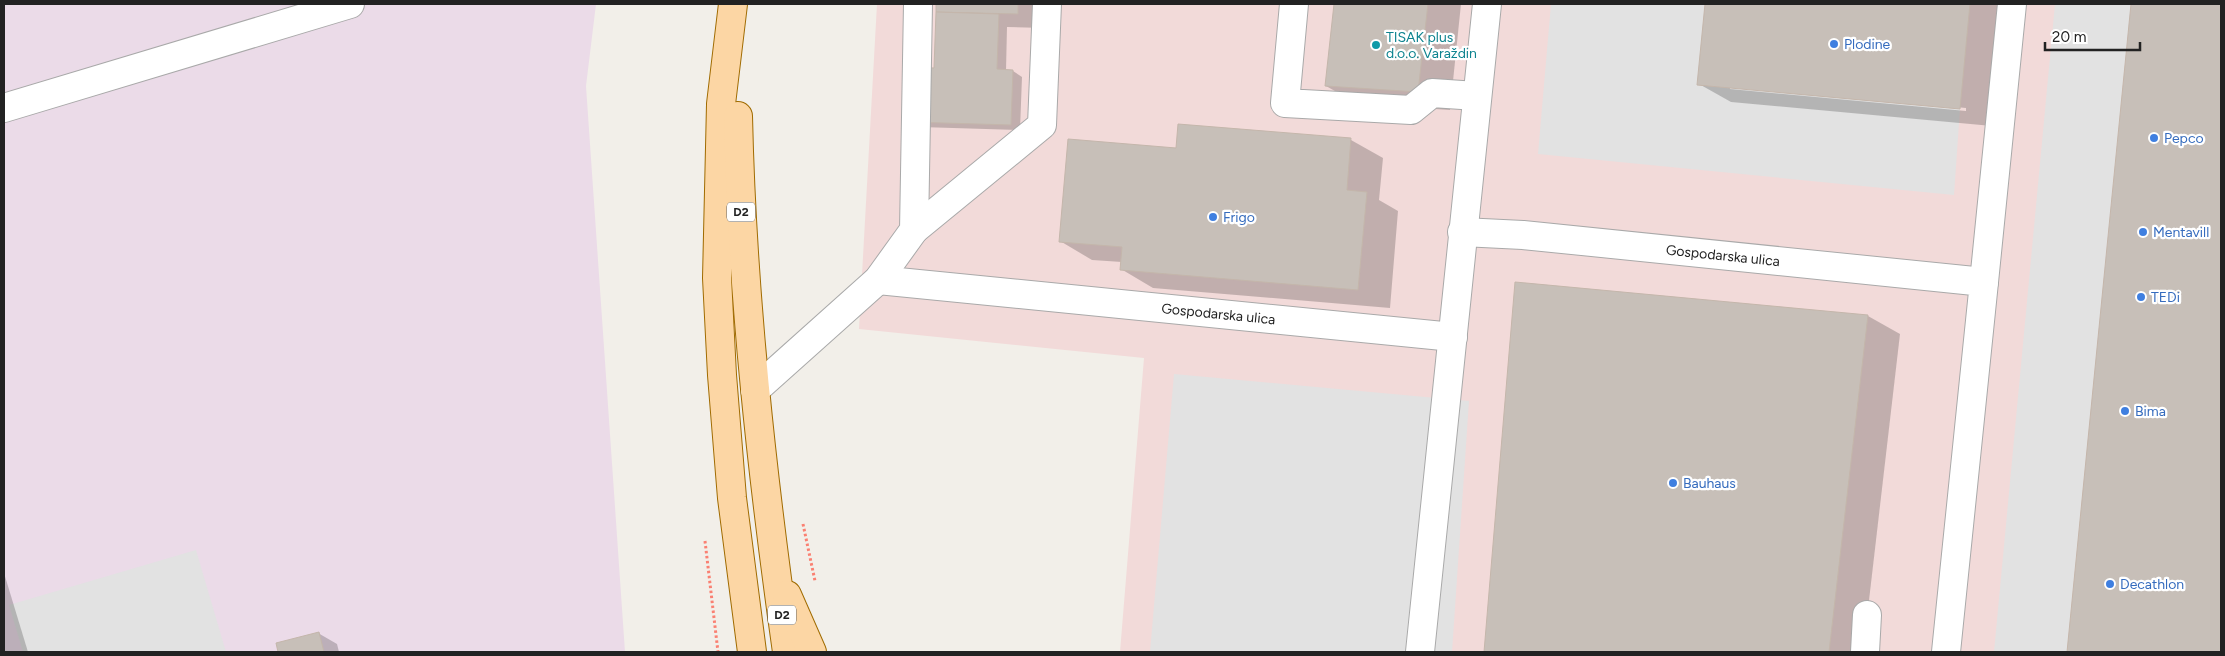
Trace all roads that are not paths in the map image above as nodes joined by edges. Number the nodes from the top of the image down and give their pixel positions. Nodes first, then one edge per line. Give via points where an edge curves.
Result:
1 (350, 4) edge
2 (733, 4) edge
3 (918, 4) edge
4 (1047, 4) edge
5 (1294, 4) edge
6 (1487, 4) edge
7 (2012, 4) edge
8 (730, 34) junction
9 (1477, 96) junction
10 (4, 108) edge
11 (914, 230) junction
12 (1462, 232) junction
13 (878, 280) junction
14 (1984, 282) junction
15 (1453, 337) junction
16 (755, 390) junction
17 (778, 578) junction
18 (1868, 615) dead end
19 (747, 623) junction
20 (746, 652) edge
21 (752, 652) edge
22 (787, 652) edge
23 (812, 652) edge
24 (1420, 652) edge
25 (1866, 652) edge
26 (1946, 652) edge

1 - 10 street
2 - 8 main road, D2
3 - 11 street
4 - 11 street via 1042,125
5 - 9 street via 1285,103 1412,110 1432,93
6 - 9 street
7 - 14 street
8 - 16 main road, D2 via 737,105 743,257
8 - 19 main road, D2 via 721,104 717,278 732,498
9 - 12 street
11 - 13 street
12 - 14 street, Gospodarska ulica via 1523,235
12 - 15 street
13 - 15 street, Gospodarska ulica
13 - 16 street
14 - 26 street
15 - 24 street
16 - 17 main road, D2
17 - 22 main road, D2
17 - 23 main road
18 - 25 street
19 - 20 main road
19 - 21 main road, D2

